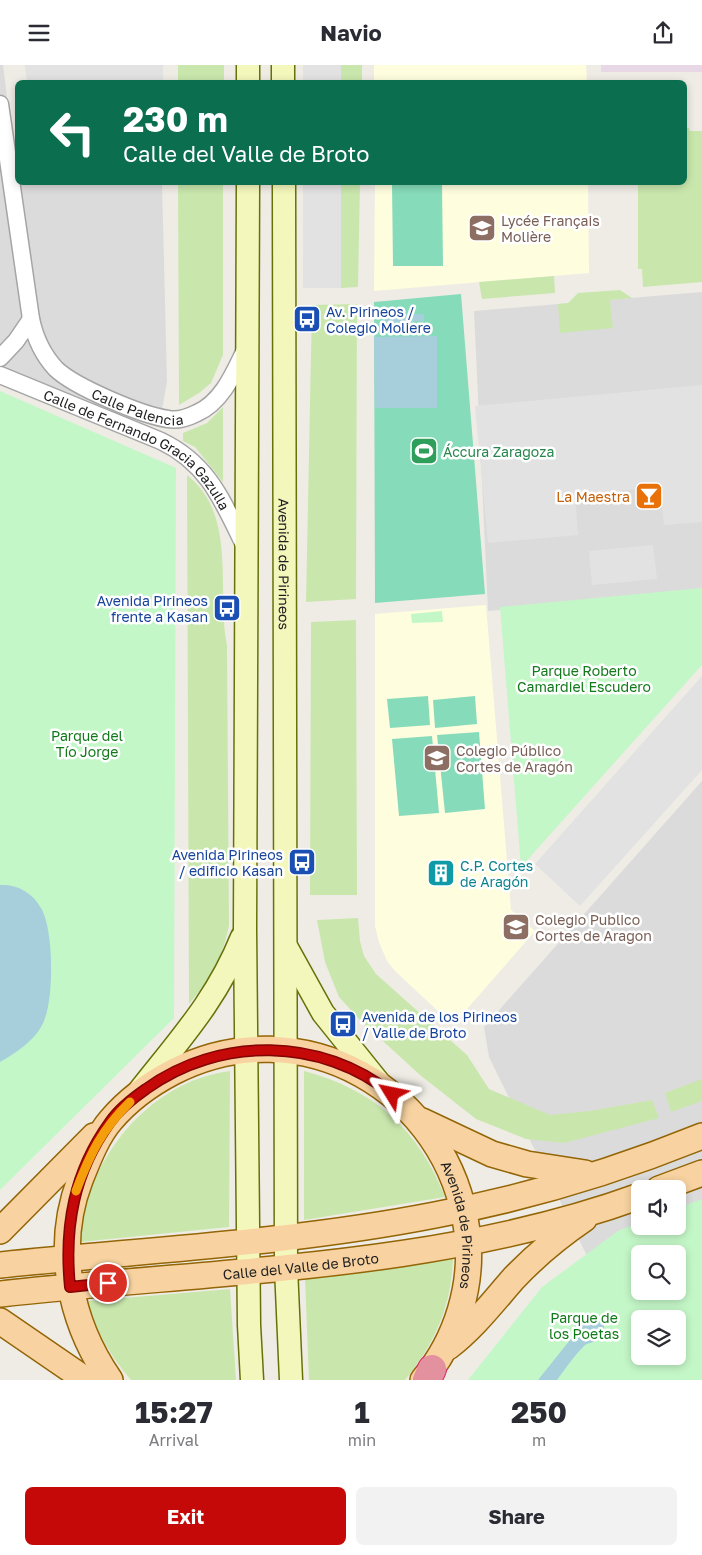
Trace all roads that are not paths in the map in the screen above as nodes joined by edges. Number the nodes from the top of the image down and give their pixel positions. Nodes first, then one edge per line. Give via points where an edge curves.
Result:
1 (248, 65) edge
2 (248, 80) edge
3 (0, 104) edge
4 (248, 185) edge
5 (284, 185) edge
6 (6, 189) edge
7 (30, 319) junction
8 (247, 346) junction
9 (0, 358) edge
10 (0, 375) edge
11 (248, 551) junction
12 (245, 929) junction
13 (285, 946) junction
14 (247, 1051) junction
15 (285, 1051) junction
16 (382, 1086) junction
17 (133, 1098) junction
18 (420, 1120) junction
19 (110, 1121) junction
20 (702, 1136) edge
21 (702, 1173) edge
22 (595, 1175) junction
23 (683, 1180) edge
24 (631, 1199) edge
25 (464, 1209) junction
26 (598, 1211) junction
27 (0, 1231) edge
28 (286, 1236) junction
29 (248, 1240) junction
30 (469, 1242) junction
31 (67, 1258) junction
32 (0, 1265) edge
33 (286, 1267) junction
34 (249, 1270) junction
35 (70, 1287) junction
36 (0, 1294) edge
37 (0, 1321) edge
38 (432, 1370) edge
39 (86, 1380) edge
40 (110, 1380) edge
41 (252, 1380) edge
42 (291, 1380) edge

1 - 2 main road
3 - 6 street, Calle Palencia
4 - 8 main road, Avenida de Pirineos
5 - 13 main road, Avenida de Pirineos
6 - 7 street, Calle Palencia
7 - 8 street, Calle Palencia via 40,347 64,376 119,403 168,419 186,417 209,406 232,376
7 - 9 street
8 - 11 main road, Avenida de Pirineos
10 - 11 street, Calle de Fernando Gracia Gazulla via 183,453 215,487
11 - 12 main road, Avenida de Pirineos
12 - 14 main road, Avenida de Pirineos
12 - 17 main road, Avenida de Pirineos via 205,1008
13 - 15 main road, Avenida de Pirineos
13 - 16 main road, Avenida de Pirineos via 323,1013
14 - 15 main road, Avenida de Pirineos
14 - 17 main road, Avenida de Pirineos via 216,1056 186,1066
14 - 29 main road, Avenida de Pirineos
15 - 16 main road, Avenida de Pirineos via 336,1062
15 - 28 main road, Avenida de Pirineos
16 - 18 main road, Avenida de Pirineos
17 - 19 main road, Avenida de Pirineos
18 - 22 main road, Calle del Valle de Broto via 492,1154 527,1164
18 - 25 main road, Avenida de Pirineos via 451,1170
19 - 27 main road
19 - 31 main road, Avenida de Pirineos via 76,1191 70,1214
20 - 22 main road, Calle del Valle de Broto
21 - 23 main road
22 - 25 main road, Calle del Valle de Broto
24 - 26 main road, Calle del Valle de Broto
25 - 28 main road, Calle del Valle de Broto via 399,1222
25 - 30 main road, Avenida de Pirineos
26 - 30 main road, Calle del Valle de Broto
26 - 38 main road, Calle del Valle de Broto via 539,1253
28 - 29 main road, Calle del Valle de Broto
28 - 33 main road, Avenida de Pirineos
29 - 31 main road, Calle del Valle de Broto
29 - 34 main road, Avenida de Pirineos
30 - 33 main road, Calle del Valle de Broto
30 - 38 main road, Avenida de Pirineos via 467,1280 461,1309
31 - 32 main road, Calle del Valle de Broto
31 - 35 main road, Avenida de Pirineos
33 - 34 main road, Calle del Valle de Broto
33 - 42 main road, Avenida de Pirineos
34 - 35 main road, Calle del Valle de Broto
34 - 41 main road, Avenida de Pirineos
35 - 36 main road, Calle del Valle de Broto
35 - 40 main road, Avenida de Pirineos via 83,1331
37 - 39 main road

